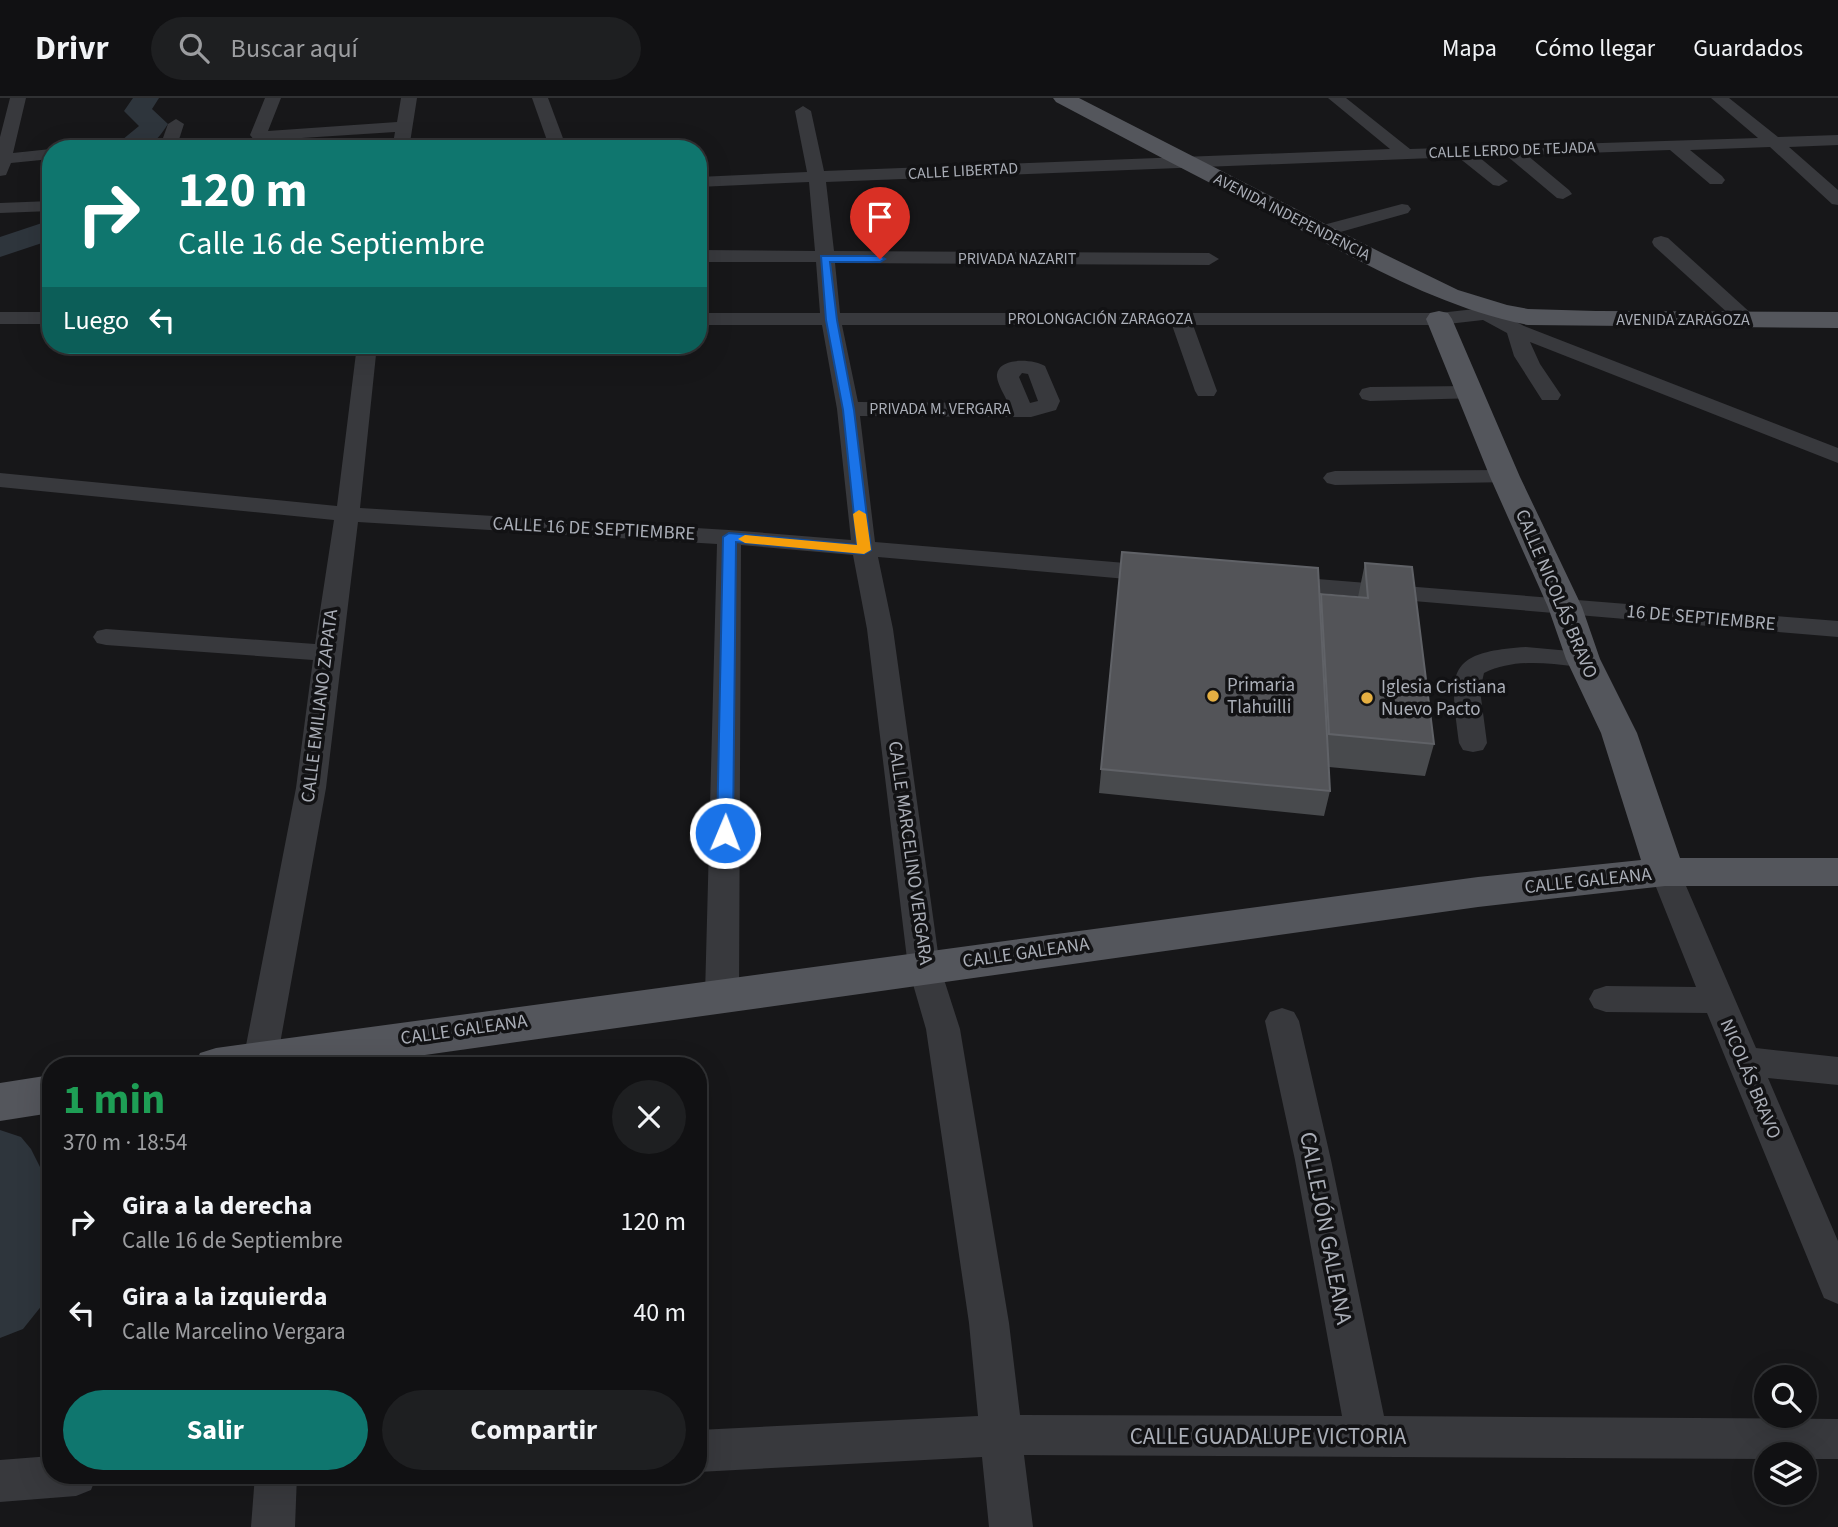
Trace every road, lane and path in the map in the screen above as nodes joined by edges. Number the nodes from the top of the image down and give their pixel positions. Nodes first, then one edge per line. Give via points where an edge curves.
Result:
1 (18, 98) edge
2 (273, 98) edge
3 (409, 98) edge
4 (540, 98) edge
5 (1063, 98) edge
6 (1336, 98) edge
7 (1719, 98) edge
8 (803, 111) dead end
9 (176, 124) dead end
10 (404, 126) junction
11 (170, 140) edge
12 (402, 140) edge
13 (556, 140) edge
14 (1838, 140) edge
15 (1774, 142) junction
16 (1674, 145) junction
17 (1511, 150) junction
18 (1462, 152) junction
19 (1406, 154) junction
20 (42, 156) edge
21 (1185, 161) junction
22 (2, 165) edge
23 (817, 177) junction
24 (1716, 180) dead end
25 (1499, 181) dead end
26 (707, 182) edge
27 (1563, 194) dead end
28 (1838, 200) edge
29 (42, 206) edge
30 (0, 208) edge
31 (1402, 209) dead end
32 (1320, 232) junction
33 (1661, 242) dead end
34 (707, 256) edge
35 (825, 259) junction
36 (1209, 260) dead end
37 (0, 318) edge
38 (42, 318) edge
39 (1180, 318) junction
40 (1509, 318) junction
41 (707, 319) edge
42 (831, 320) junction
43 (1014, 320) junction
44 (1439, 320) junction
45 (1747, 320) junction
46 (1838, 320) edge
47 (367, 354) edge
48 (1206, 391) dead end
49 (1470, 393) junction
50 (1370, 394) dead end
51 (1550, 395) dead end
52 (848, 410) junction
53 (1838, 456) edge
54 (1505, 477) junction
55 (1335, 478) dead end
56 (0, 480) edge
57 (347, 514) junction
58 (729, 537) junction
59 (864, 550) junction
60 (1180, 576) edge
61 (1262, 582) edge
62 (1564, 607) junction
63 (1838, 629) edge
64 (106, 637) dead end
65 (329, 653) junction
66 (1583, 659) junction
67 (1473, 743) dead end
68 (1665, 872) junction
69 (1838, 872) edge
70 (924, 967) junction
71 (722, 995) junction
72 (1606, 999) dead end
73 (1716, 1000) junction
74 (1282, 1021) dead end
75 (260, 1057) edge
76 (294, 1057) edge
77 (1743, 1061) junction
78 (1838, 1071) edge
79 (42, 1095) edge
80 (0, 1102) edge
81 (1838, 1286) edge
82 (1001, 1435) junction
83 (1367, 1436) junction
84 (1838, 1438) edge
85 (707, 1451) edge
86 (42, 1478) edge
87 (0, 1481) edge
88 (275, 1484) edge
89 (273, 1527) edge
90 (1011, 1527) edge

1 - 22 street
2 - 10 street via 259,127 261,137
3 - 10 street
4 - 13 street
5 - 21 main road, AVENIDA INDEPENDENCIA
6 - 19 street
7 - 15 street
8 - 23 street, CALLE MARCELINO VERGARA
9 - 11 street
10 - 12 street
14 - 15 street, CALLE LERDO DE TEJADA
15 - 16 street, CALLE LERDO DE TEJADA
15 - 28 street
16 - 17 street, CALLE LERDO DE TEJADA
16 - 24 street
17 - 18 street, CALLE LERDO DE TEJADA
17 - 27 street
18 - 19 street, CALLE LERDO DE TEJADA
18 - 25 street
19 - 21 street, CALLE LERDO DE TEJADA
20 - 22 street
21 - 23 street, CALLE LIBERTAD
21 - 32 main road, AVENIDA INDEPENDENCIA
23 - 26 street, CALLE LIBERTAD
23 - 35 street, CALLE MARCELINO VERGARA
29 - 30 street
31 - 32 street
32 - 40 main road, AVENIDA INDEPENDENCIA via 1449,295
33 - 45 street
34 - 35 street, PRIVADA NAZARIT
35 - 36 street, PRIVADA NAZARIT
35 - 42 street, CALLE MARCELINO VERGARA
37 - 38 street
39 - 43 street, PROLONGACIÓN ZARAGOZA
39 - 44 street, PROLONGACIÓN ZARAGOZA
39 - 48 street
40 - 44 street, PROLONGACIÓN ZARAGOZA
40 - 45 main road, AVENIDA ZARAGOZA
40 - 51 street
40 - 53 street, AVENIDA INDEPENDENCIA
41 - 42 street, PROLONGACIÓN ZARAGOZA
42 - 43 street, PROLONGACIÓN ZARAGOZA
42 - 52 street, CALLE MARCELINO VERGARA
43 - 52 street, PRIVADA M. VERGARA via 1022,366 1037,371 1049,401 1045,407
44 - 49 main road, CALLE NICOLÁS BRAVO
45 - 46 main road, AVENIDA ZARAGOZA
47 - 57 street, CALLE EMILIANO ZAPATA
49 - 50 street
49 - 54 main road, CALLE NICOLÁS BRAVO
52 - 59 street, CALLE MARCELINO VERGARA
54 - 55 street
54 - 62 main road, CALLE NICOLÁS BRAVO
56 - 57 street, CALLE 16 DE SEPTIEMBRE
57 - 58 street, CALLE 16 DE SEPTIEMBRE
57 - 65 street, CALLE EMILIANO ZAPATA
58 - 59 street, CALLE 16 DE SEPTIEMBRE
58 - 71 street
59 - 60 street, CALLE 16 DE SEPTIEMBRE
59 - 70 street, CALLE MARCELINO VERGARA via 880,629
61 - 62 street
62 - 63 street, 16 DE SEPTIEMBRE
62 - 66 main road, CALLE NICOLÁS BRAVO
64 - 65 street
65 - 75 street, CALLE EMILIANO ZAPATA via 311,788
66 - 67 street via 1528,654 1485,660 1472,668 1466,690
66 - 68 main road, CALLE NICOLÁS BRAVO via 1619,733
68 - 69 main road, CALLE GALEANA
68 - 70 main road, CALLE GALEANA via 1478,892
68 - 73 street, NICOLÁS BRAVO
70 - 71 main road, CALLE GALEANA
70 - 82 street, CALLE MARCELINO VERGARA via 945,1041 989,1323
71 - 76 main road, CALLE GALEANA
72 - 73 street
73 - 77 street, NICOLÁS BRAVO
74 - 83 street, CALLEJÓN GALEANA
77 - 78 street
77 - 81 street, NICOLÁS BRAVO
79 - 80 main road
82 - 83 street, CALLE GUADALUPE VICTORIA
82 - 85 street, CALLE GUADALUPE VICTORIA
82 - 90 street, CALLE MARCELINO VERGARA
83 - 84 street, CALLE GUADALUPE VICTORIA
86 - 87 street
88 - 89 street

